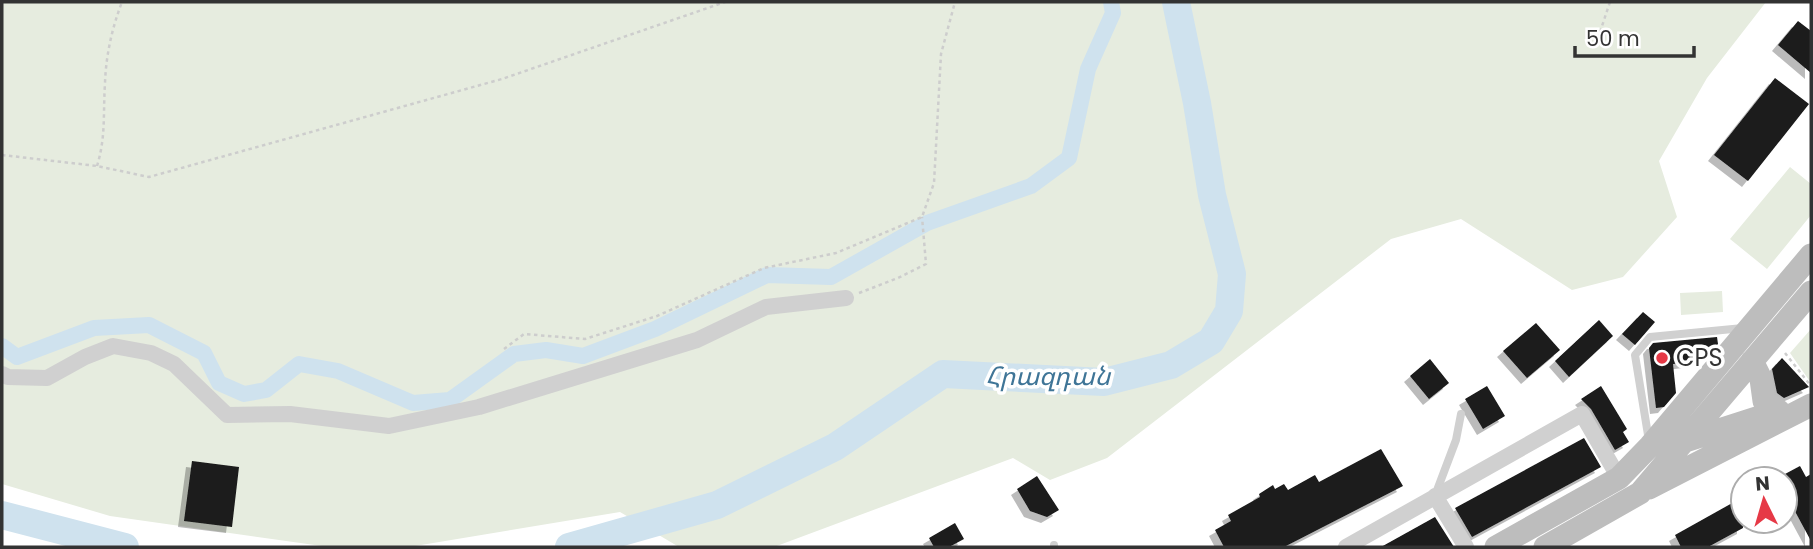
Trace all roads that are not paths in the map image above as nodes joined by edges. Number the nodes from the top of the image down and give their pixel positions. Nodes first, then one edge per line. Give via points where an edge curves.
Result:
1 (1811, 255) edge
2 (1811, 292) edge
3 (846, 298) road end
4 (1750, 327) junction
5 (1752, 361) junction
6 (2, 374) edge
7 (1811, 398) edge
8 (1811, 405) edge
9 (1779, 411) junction
10 (1461, 414) dead end
11 (1682, 442) junction
12 (1650, 446) junction
13 (1619, 478) junction
14 (1640, 493) junction
15 (1435, 496) junction
16 (1346, 547) edge
17 (1465, 547) edge
18 (1496, 547) edge
19 (1545, 547) edge

1 - 4 main road
2 - 5 main road
3 - 6 street via 766,307 697,340 479,407 389,426 290,414 227,415 174,364 151,353 113,346 47,379
4 - 12 main road
4 - 12 lane via 1650,337 1635,355
5 - 9 main road via 1764,401
5 - 11 main road
7 - 9 main road
8 - 14 main road
9 - 11 main road
10 - 15 lane via 1457,440
11 - 12 main road
11 - 14 main road
12 - 13 main road
13 - 15 street via 1582,414
13 - 18 main road
14 - 19 main road
15 - 16 street
15 - 17 street

